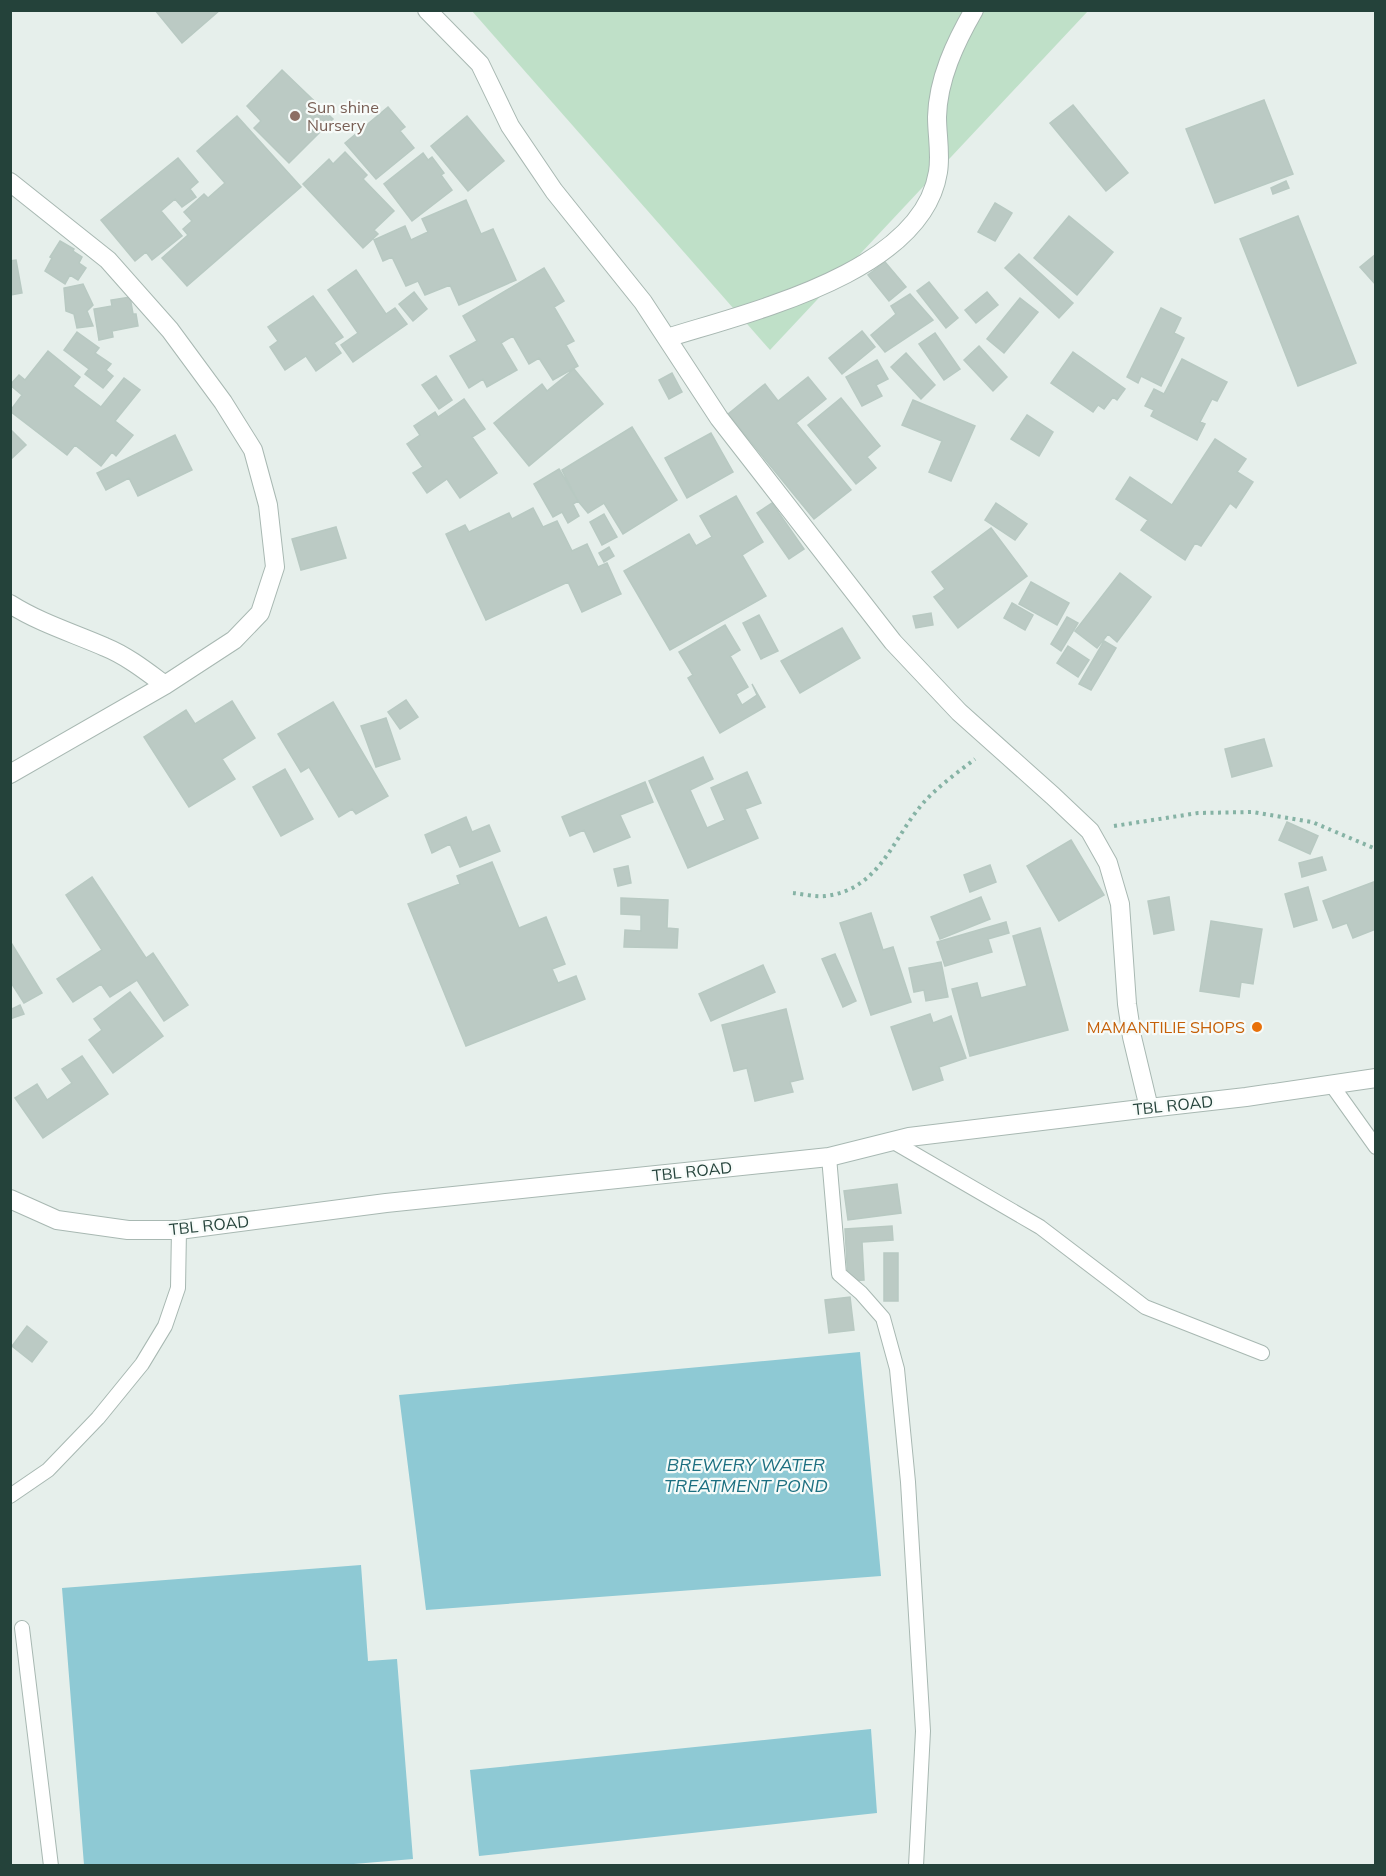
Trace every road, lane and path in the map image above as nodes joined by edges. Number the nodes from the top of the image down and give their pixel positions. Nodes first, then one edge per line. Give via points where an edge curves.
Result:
1 (427, 10) edge
2 (974, 10) edge
3 (10, 182) edge
4 (667, 338) junction
5 (10, 604) edge
6 (165, 685) junction
7 (994, 744) junction
8 (10, 774) edge
9 (1090, 831) junction
10 (1376, 849) edge
11 (793, 893) dead end
12 (1376, 1078) edge
13 (1331, 1084) junction
14 (1149, 1108) junction
15 (892, 1141) junction
16 (1376, 1147) edge
17 (829, 1156) junction
18 (10, 1199) edge
19 (179, 1230) junction
20 (1262, 1353) dead end
21 (10, 1496) edge
22 (22, 1628) dead end
23 (51, 1866) edge
24 (916, 1866) edge

1 - 4 street via 480,64 510,126 554,191
2 - 4 street via 944,72 937,114 938,172 928,203 911,226 883,252 848,273 788,300
3 - 6 street via 108,260 170,330 253,450 268,505 275,567 260,613 234,640
4 - 7 street via 719,418 893,642 958,712
5 - 6 street via 107,647
6 - 8 street
7 - 9 street
7 - 11 path via 924,801 881,864 863,881 823,896
9 - 10 path via 1198,813 1253,812 1312,822
9 - 14 street via 1108,863 1120,904 1127,1004
12 - 13 street, TBL ROAD
13 - 14 street, TBL ROAD
13 - 16 lane
14 - 15 street, TBL ROAD
15 - 17 street, TBL ROAD
15 - 20 lane via 1040,1227 1145,1307
17 - 19 street, TBL ROAD via 386,1203
17 - 24 lane via 839,1274 883,1318 897,1369 923,1731
18 - 19 street, TBL ROAD via 57,1220 128,1230
19 - 21 lane via 178,1288 165,1326 142,1364 48,1470
22 - 23 lane

